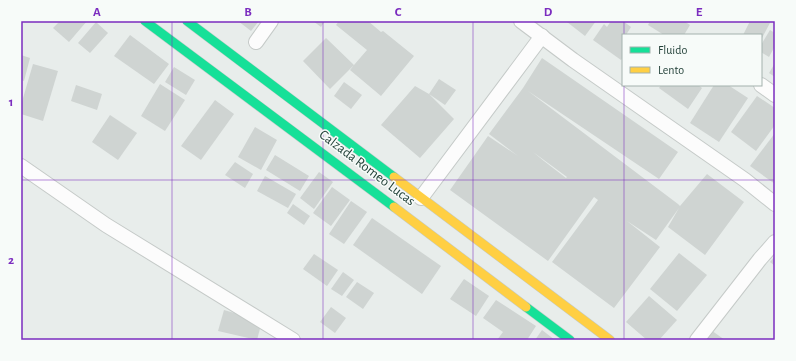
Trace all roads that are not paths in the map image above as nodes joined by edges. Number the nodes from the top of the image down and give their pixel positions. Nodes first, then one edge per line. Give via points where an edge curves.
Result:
1 (144, 21) edge
2 (187, 21) edge
3 (271, 21) edge
4 (521, 21) edge
5 (542, 36) junction
6 (256, 42) dead end
7 (762, 86) edge
8 (775, 95) edge
9 (21, 166) edge
10 (421, 198) junction
11 (775, 204) edge
12 (775, 242) edge
13 (293, 340) edge
14 (570, 340) edge
15 (610, 340) edge
16 (697, 340) edge

1 - 14 street, Calzada Romeo Lucas
2 - 10 street, Calzada Romeo Lucas
3 - 6 street
4 - 5 street
5 - 10 street
5 - 11 street
7 - 8 street
9 - 13 street via 106,225
10 - 15 street, Calzada Romeo Lucas
12 - 16 street

